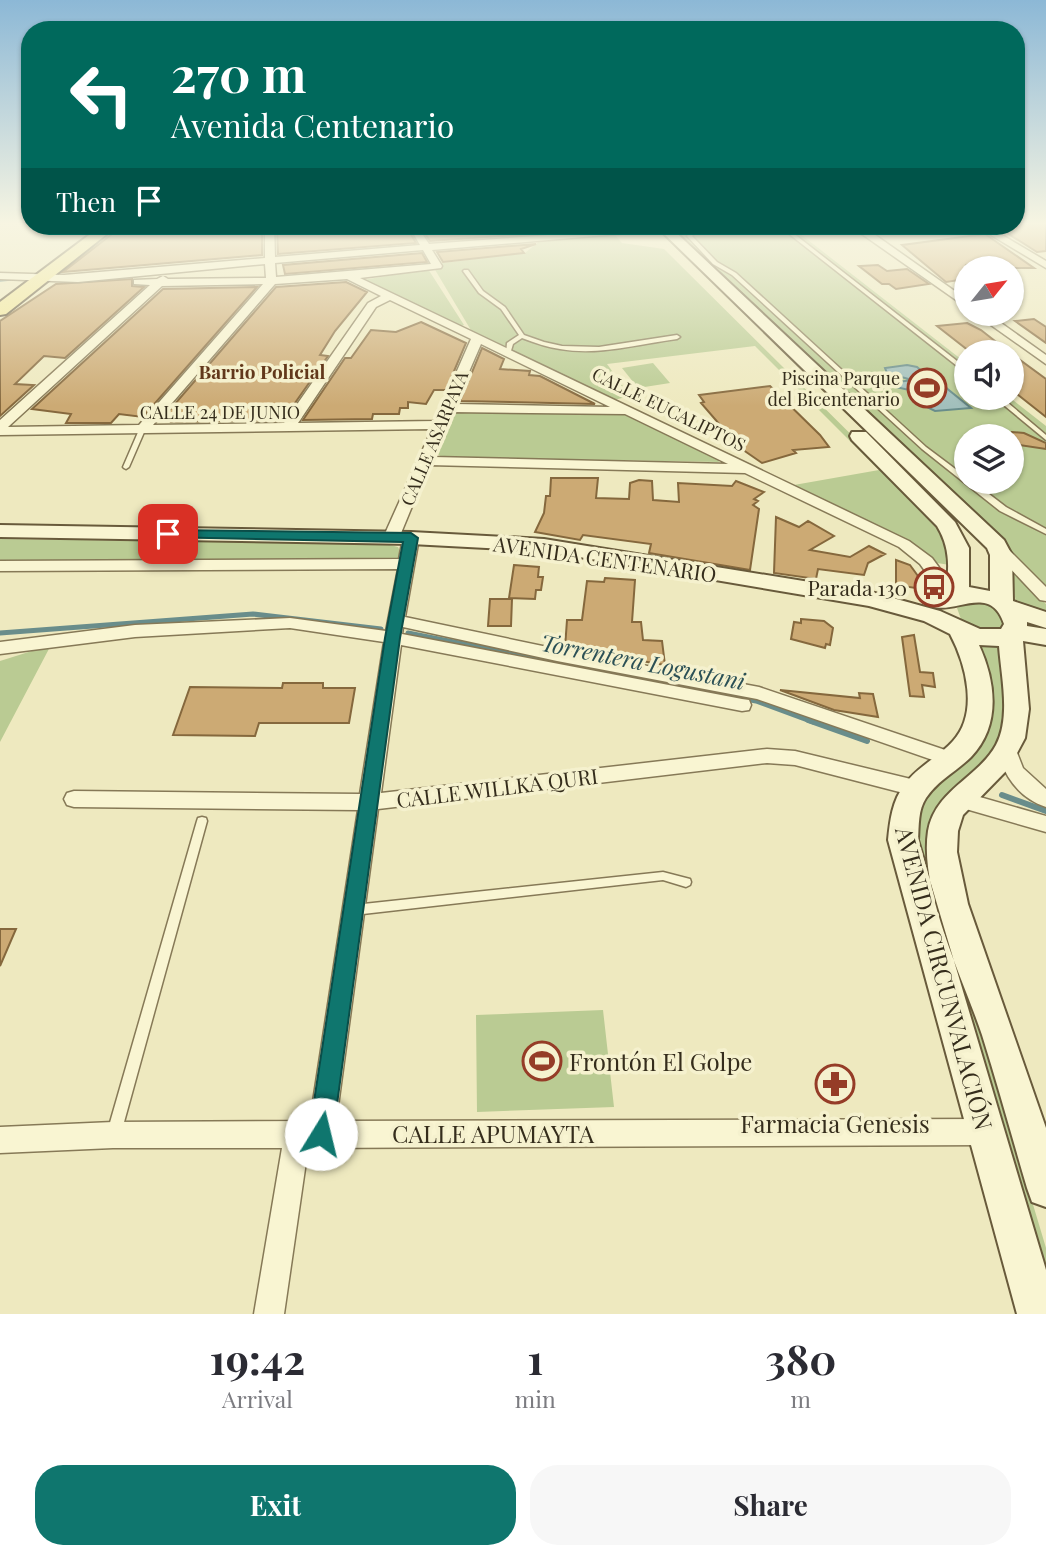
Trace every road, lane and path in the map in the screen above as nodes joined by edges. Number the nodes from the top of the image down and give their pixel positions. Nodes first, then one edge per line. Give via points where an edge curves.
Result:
1 (25, 283) edge
2 (28, 283) edge
3 (158, 283) edge
4 (270, 283) edge
5 (364, 283) edge
6 (475, 283) edge
7 (711, 283) edge
8 (716, 283) edge
9 (740, 283) edge
10 (854, 283) edge
11 (937, 283) edge
12 (954, 295) edge
13 (389, 296) junction
14 (0, 298) edge
15 (0, 310) edge
16 (998, 326) edge
17 (522, 336) junction
18 (677, 337) dead end
19 (477, 339) junction
20 (508, 353) junction
21 (1046, 360) edge
22 (954, 363) edge
23 (447, 408) junction
24 (1013, 410) edge
25 (630, 411) junction
26 (440, 425) junction
27 (0, 429) edge
28 (287, 429) junction
29 (142, 430) junction
30 (1046, 438) edge
31 (424, 461) junction
32 (126, 467) dead end
33 (748, 469) junction
34 (0, 531) edge
35 (1046, 531) edge
36 (401, 538) junction
37 (996, 545) junction
38 (407, 564) junction
39 (0, 566) edge
40 (1046, 596) edge
41 (954, 610) junction
42 (1008, 620) junction
43 (1046, 620) edge
44 (394, 629) junction
45 (1046, 637) edge
46 (0, 649) edge
47 (742, 705) dead end
48 (1007, 751) junction
49 (950, 759) junction
50 (915, 788) junction
51 (74, 799) dead end
52 (959, 799) junction
53 (1046, 799) edge
54 (368, 802) junction
55 (202, 821) dead end
56 (1046, 824) edge
57 (686, 882) dead end
58 (354, 910) junction
59 (986, 1132) junction
60 (113, 1135) junction
61 (309, 1135) junction
62 (0, 1140) edge
63 (1046, 1188) edge
64 (269, 1314) edge
65 (1038, 1314) edge

1 - 14 main road
2 - 15 main road
3 - 27 street
4 - 29 street
5 - 13 street, CALLE EUCALIPTOS
6 - 17 lane via 503,308
7 - 41 main road via 945,522 961,554
8 - 37 main road
9 - 35 lane via 924,448 1003,509
10 - 22 lane
11 - 12 street
13 - 19 street, CALLE EUCALIPTOS
13 - 28 street via 372,305
16 - 21 street
17 - 18 lane via 576,351
17 - 20 lane via 510,343
19 - 20 street, CALLE EUCALIPTOS
19 - 23 street, CALLE ASARPAYA
20 - 25 street, CALLE EUCALIPTOS
23 - 25 street
23 - 26 street, CALLE ASARPAYA
24 - 30 lane
25 - 33 street, CALLE EUCALIPTOS
26 - 28 street, CALLE 24 DE JUNIO
26 - 31 street, CALLE ASARPAYA
27 - 29 street, CALLE 24 DE JUNIO
28 - 29 street, CALLE 24 DE JUNIO
29 - 32 lane
31 - 33 street
31 - 36 street, CALLE ASARPAYA
33 - 41 street, CALLE EUCALIPTOS via 904,544 926,562
34 - 36 main road, AVENIDA CENTENARIO
36 - 38 street, CALLE ASARPAYA
36 - 41 main road, AVENIDA CENTENARIO via 544,545 872,599 932,616
37 - 40 street
37 - 42 main road
38 - 39 street
38 - 44 street, CALLE ASARPAYA
41 - 42 main road via 974,594
41 - 42 main road via 986,638
41 - 49 main road, AVENIDA CIRCUNVALACIÓN via 972,651 982,711 974,736
42 - 43 main road
42 - 45 main road
42 - 48 main road via 1015,728
44 - 46 street via 244,623 135,631
44 - 47 street
44 - 49 street via 759,693
44 - 54 street, CALLE ASARPAYA
48 - 52 main road, AVENIDA CIRCUNVALACIÓN
48 - 53 street via 1012,772
49 - 50 main road, AVENIDA CIRCUNVALACIÓN
50 - 54 street, CALLE WILLKA QURI via 794,758 767,756
50 - 59 main road, AVENIDA CIRCUNVALACIÓN via 902,815 903,840
51 - 54 street, CALLE WILLKA QURI
52 - 56 street
52 - 63 main road, AVENIDA CIRCUNVALACIÓN via 949,808 941,846 955,911
54 - 58 street, CALLE ASARPAYA
55 - 60 lane
57 - 58 lane via 663,876
58 - 61 street, CALLE ASARPAYA
59 - 61 street, CALLE APUMAYTA
59 - 65 main road, AVENIDA CIRCUNVALACIÓN
60 - 61 street, CALLE APUMAYTA
60 - 62 street, CALLE APUMAYTA
61 - 64 street, CALLE ASARPAYA

